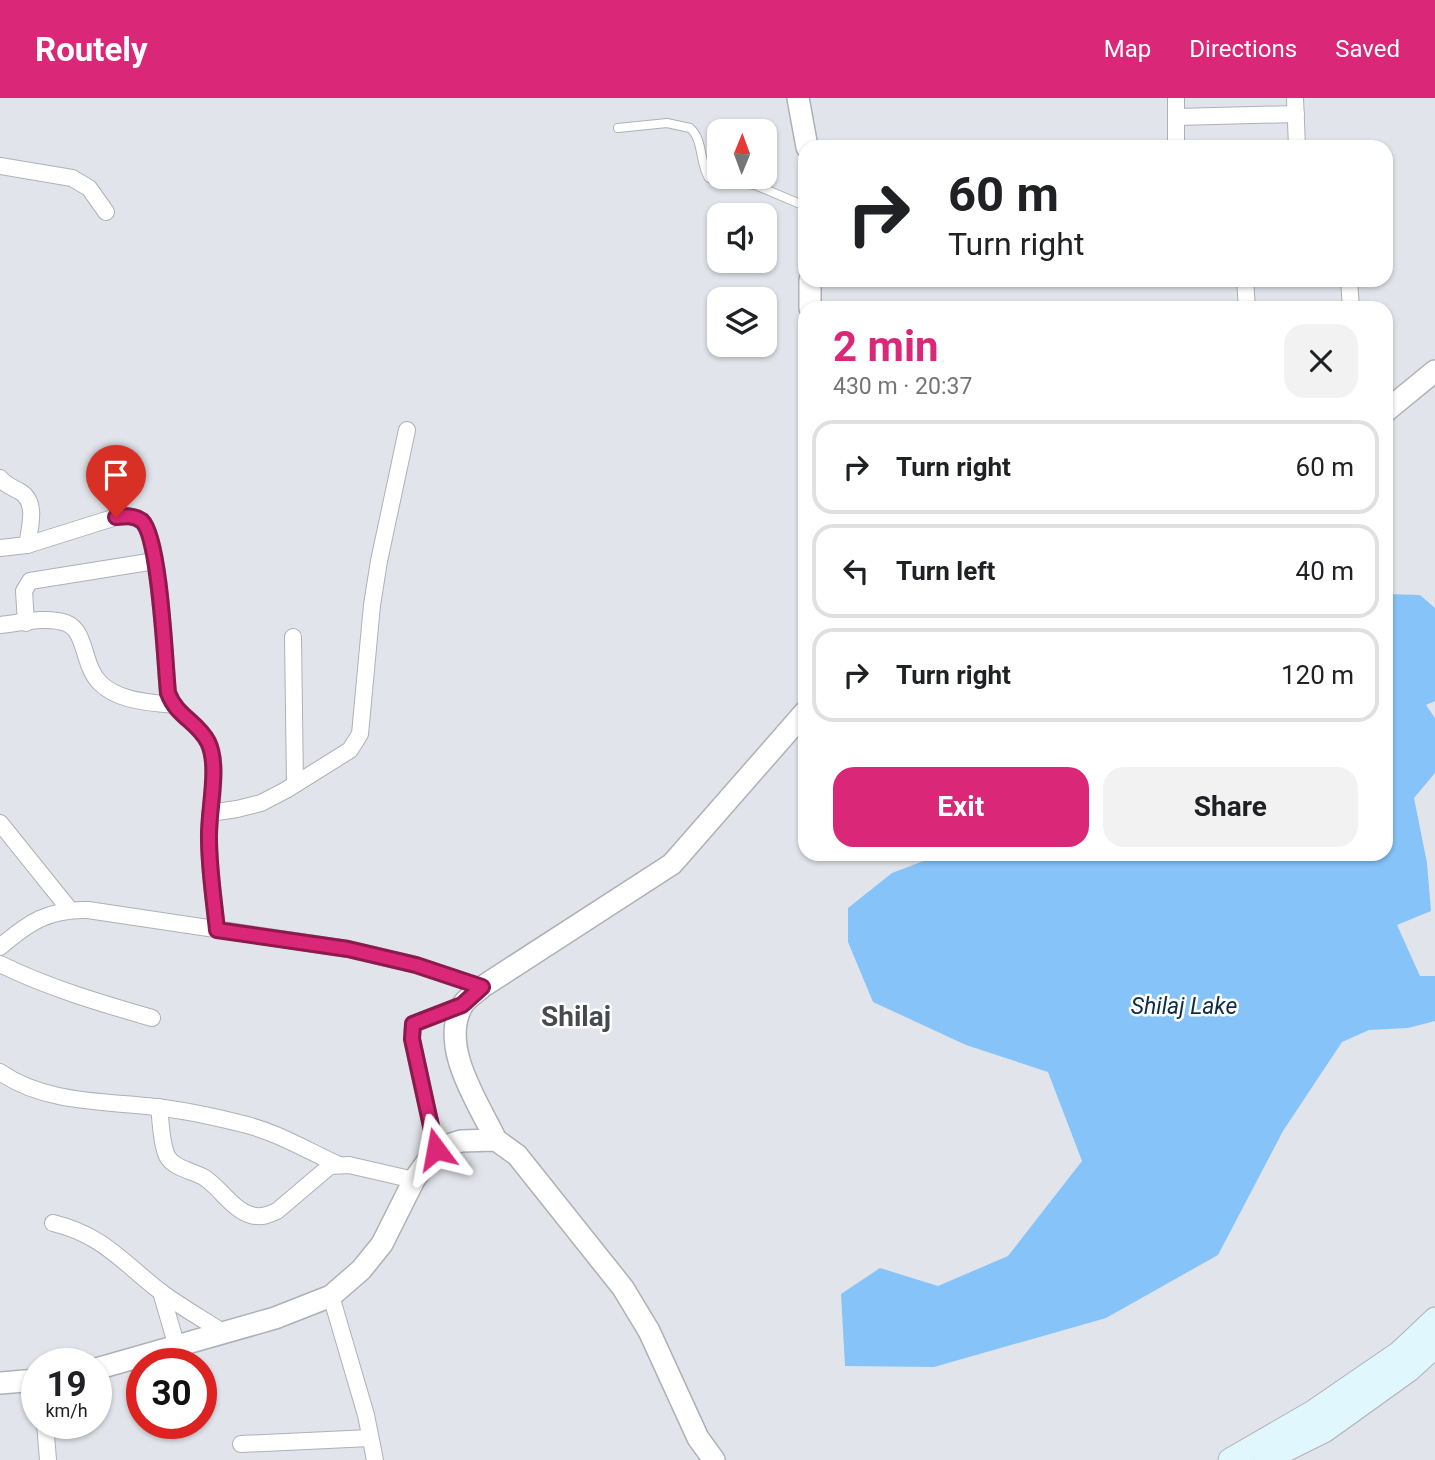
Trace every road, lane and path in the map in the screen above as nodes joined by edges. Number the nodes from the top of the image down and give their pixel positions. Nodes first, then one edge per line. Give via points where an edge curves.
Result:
1 (798, 98) edge
2 (1176, 98) edge
3 (1295, 106) edge
4 (1176, 117) junction
5 (618, 128) dead end
6 (806, 140) edge
7 (1176, 140) edge
8 (1297, 140) edge
9 (0, 166) edge
10 (798, 203) edge
11 (106, 212) dead end
12 (1435, 371) edge
13 (1393, 402) edge
14 (407, 430) dead end
15 (0, 478) edge
16 (27, 545) junction
17 (0, 548) edge
18 (155, 561) junction
19 (26, 623) junction
20 (0, 625) edge
21 (293, 636) dead end
22 (172, 705) junction
23 (798, 720) edge
24 (295, 784) junction
25 (210, 813) junction
26 (0, 823) edge
27 (70, 910) junction
28 (217, 930) junction
29 (0, 947) edge
30 (0, 964) edge
31 (482, 987) junction
32 (462, 1005) junction
33 (152, 1018) dead end
34 (0, 1072) edge
35 (159, 1107) junction
36 (496, 1140) junction
37 (436, 1149) junction
38 (337, 1164) junction
39 (414, 1180) junction
40 (53, 1223) dead end
41 (161, 1292) junction
42 (331, 1296) junction
43 (1435, 1319) edge
44 (224, 1333) junction
45 (1435, 1346) edge
46 (177, 1347) junction
47 (112, 1364) edge
48 (21, 1381) edge
49 (0, 1383) edge
50 (370, 1438) junction
51 (47, 1439) edge
52 (241, 1444) dead end
53 (48, 1460) edge
54 (374, 1460) edge
55 (714, 1460) edge
56 (1230, 1460) edge
57 (1265, 1460) edge

1 - 6 street
2 - 4 street
3 - 4 street
3 - 8 street
4 - 7 street
5 - 10 lane via 667,123 690,128 698,139 709,178 755,185
9 - 11 street via 72,178 89,188
12 - 13 street
14 - 24 street via 372,605 360,734 350,750
15 - 16 street via 29,498
16 - 17 street
16 - 18 street via 130,516 142,521
18 - 19 street via 30,581 24,591
18 - 22 street
19 - 20 street
19 - 22 street via 64,622 74,627 88,669 101,684 139,701
21 - 24 street
22 - 25 street via 208,743 213,760
23 - 31 street via 672,864
24 - 25 street via 261,803
25 - 28 street
26 - 27 street
27 - 28 street
27 - 29 street via 25,926
28 - 31 street via 348,949
30 - 33 street via 72,995
31 - 32 street
32 - 36 street via 454,1035 459,1063
32 - 37 street via 413,1024 412,1039
34 - 35 street via 34,1091
35 - 38 street via 271,1132
35 - 38 street via 167,1156 216,1186 249,1215 267,1216 277,1211 323,1170
36 - 37 street via 461,1141
36 - 55 street via 517,1155 623,1288 649,1331 698,1438
37 - 39 street
38 - 39 street
39 - 42 street via 382,1244
40 - 41 street via 92,1236
41 - 44 street
41 - 46 street
42 - 44 street
42 - 50 street
43 - 56 main road via 1399,1353 1313,1412
44 - 46 street
45 - 57 main road via 1324,1431
46 - 47 street
48 - 49 street
50 - 52 street
50 - 54 street
51 - 53 street

